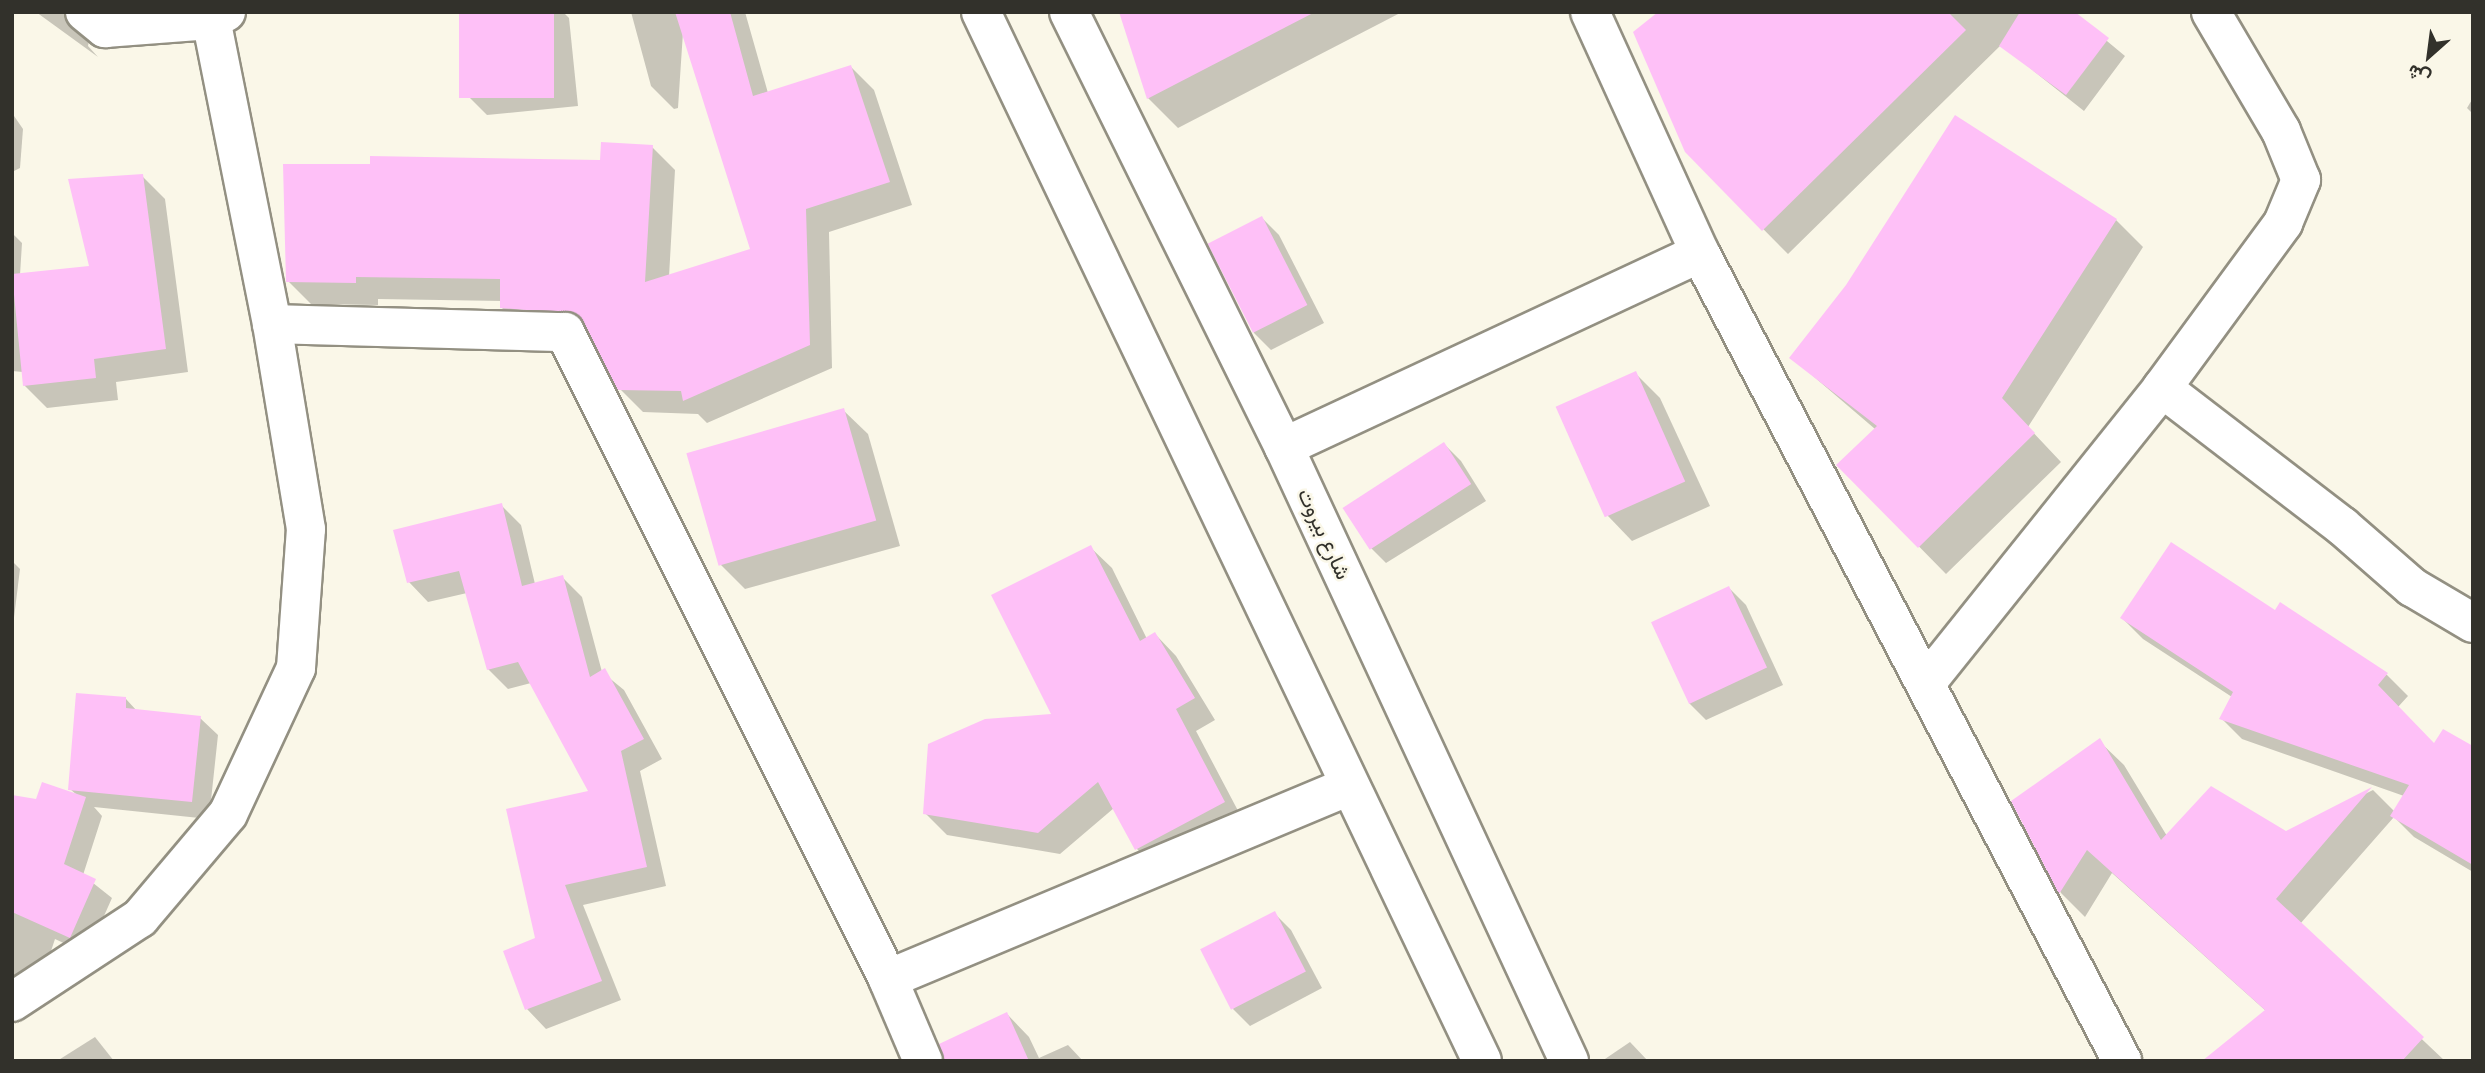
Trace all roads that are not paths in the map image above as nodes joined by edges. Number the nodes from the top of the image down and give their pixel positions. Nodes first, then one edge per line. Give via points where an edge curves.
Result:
1 (85, 12) edge
2 (981, 12) edge
3 (1069, 12) edge
4 (1590, 12) edge
5 (2211, 12) edge
6 (218, 16) edge
7 (1700, 253) junction
8 (272, 324) junction
9 (2162, 387) junction
10 (1284, 447) junction
11 (2473, 623) edge
12 (1926, 683) junction
13 (1347, 787) junction
14 (888, 979) junction
15 (12, 1002) edge
16 (923, 1061) edge
17 (1482, 1061) edge
18 (1569, 1061) edge
19 (2122, 1061) edge

1 - 6 street via 106,28
2 - 13 street
3 - 10 street, شارع بيروت
4 - 7 street
5 - 9 street via 2281,131 2301,180 2283,223
6 - 8 street
7 - 10 street
7 - 12 street
8 - 14 street via 565,332
8 - 15 street via 306,528 296,668 228,814 139,918
9 - 11 street via 2342,526 2412,587
9 - 12 street
10 - 18 street, شارع بيروت
12 - 19 street
13 - 14 street
13 - 17 street
14 - 16 street

